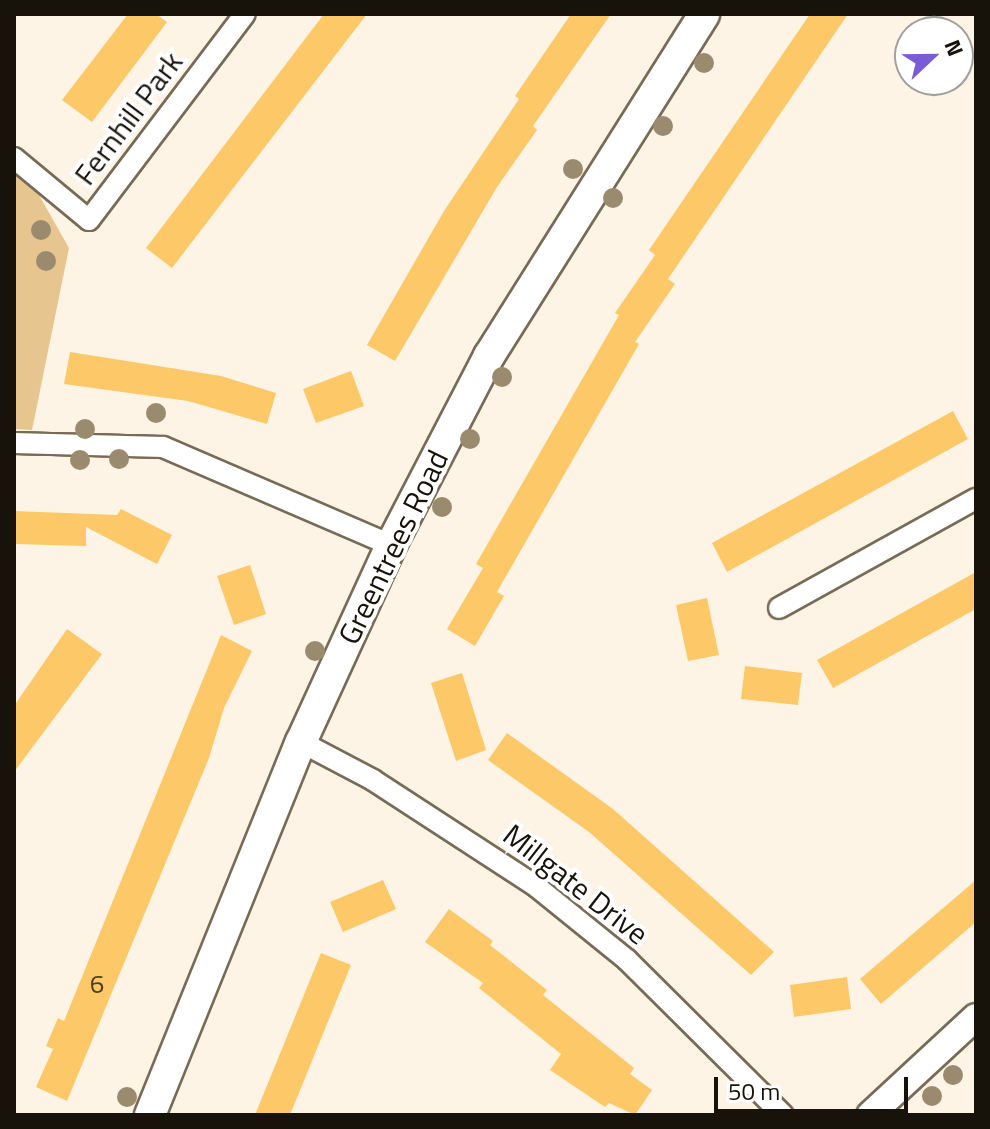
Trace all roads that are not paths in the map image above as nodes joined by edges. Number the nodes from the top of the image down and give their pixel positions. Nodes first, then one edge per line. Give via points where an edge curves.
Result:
1 (245, 14) edge
2 (704, 14) edge
3 (14, 158) edge
4 (14, 443) edge
5 (976, 499) edge
6 (391, 545) junction
7 (779, 608) dead end
8 (301, 742) junction
9 (976, 1017) edge
10 (878, 1113) edge
11 (150, 1115) edge
12 (783, 1115) edge

1 - 3 street, Fernhill Park via 89,220
2 - 6 main road, Greentrees Road via 489,356
4 - 6 street via 163,447
5 - 7 street
6 - 8 main road, Greentrees Road
8 - 11 main road, Greentrees Road
8 - 12 street, Millgate Drive via 373,780 537,887 627,960
9 - 10 street

